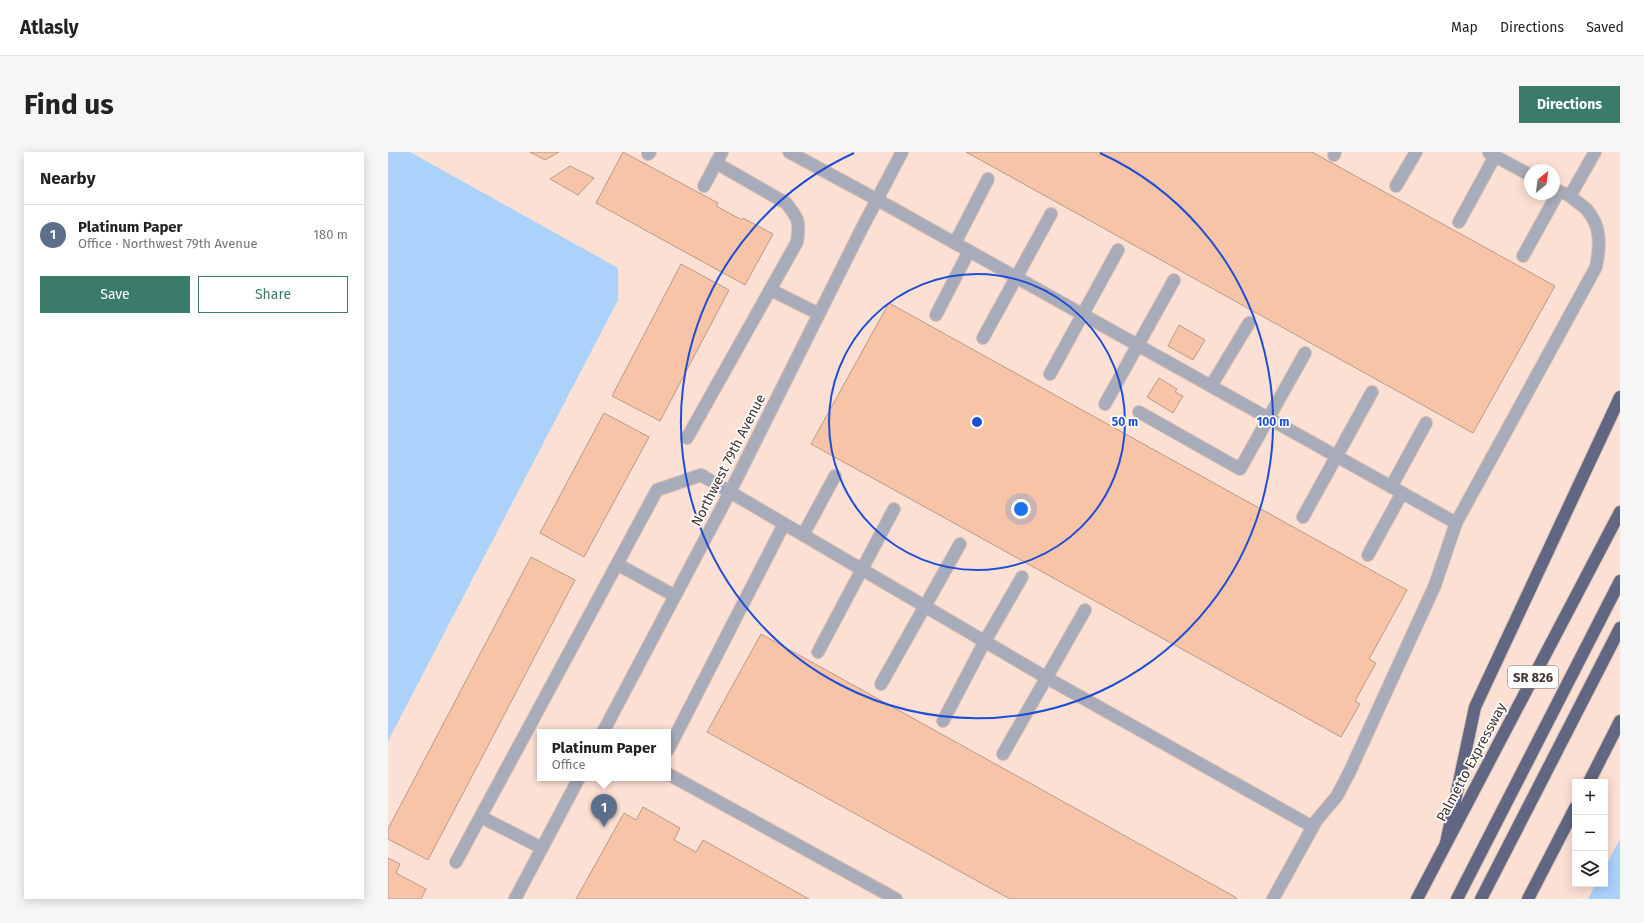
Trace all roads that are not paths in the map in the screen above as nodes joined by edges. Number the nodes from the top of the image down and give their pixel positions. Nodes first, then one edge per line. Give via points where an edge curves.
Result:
1 (722, 152) edge
2 (789, 152) edge
3 (901, 152) edge
4 (1416, 152) edge
5 (1595, 152) edge
6 (1492, 154) edge
7 (1510, 157) edge
8 (716, 163) junction
9 (1524, 170) edge
10 (988, 179) dead end
11 (704, 186) dead end
12 (1396, 186) dead end
13 (1561, 192) edge
14 (876, 199) junction
15 (1050, 214) dead end
16 (1459, 222) dead end
17 (955, 242) junction
18 (1118, 250) dead end
19 (969, 251) junction
20 (1523, 256) dead end
21 (1017, 277) junction
22 (1174, 280) dead end
23 (771, 290) junction
24 (819, 314) junction
25 (1082, 314) junction
26 (936, 315) dead end
27 (1249, 323) dead end
28 (983, 338) dead end
29 (1139, 346) junction
30 (1305, 353) dead end
31 (1050, 374) dead end
32 (1211, 386) junction
33 (1372, 392) dead end
34 (1620, 397) edge
35 (1105, 404) dead end
36 (1139, 412) dead end
37 (1269, 418) junction
38 (1426, 423) dead end
39 (687, 438) dead end
40 (1337, 457) junction
41 (835, 476) dead end
42 (1397, 490) junction
43 (730, 492) junction
44 (894, 509) dead end
45 (1620, 512) edge
46 (1303, 517) dead end
47 (1456, 523) junction
48 (784, 524) junction
49 (803, 535) junction
50 (960, 544) dead end
51 (1368, 555) dead end
52 (617, 564) junction
53 (862, 570) junction
54 (1022, 577) dead end
55 (1620, 581) edge
56 (675, 596) junction
57 (925, 606) junction
58 (1085, 610) dead end
59 (1620, 628) edge
60 (985, 641) junction
61 (818, 652) dead end
62 (1047, 678) junction
63 (881, 684) dead end
64 (943, 721) dead end
65 (1620, 721) edge
66 (605, 729) edge
67 (671, 744) edge
68 (1003, 754) dead end
69 (671, 776) edge
70 (1591, 779) edge
71 (577, 781) edge
72 (1572, 814) edge
73 (481, 817) junction
74 (1313, 827) junction
75 (1446, 843) junction
76 (542, 848) junction
77 (456, 862) dead end
78 (515, 899) edge
79 (896, 899) edge
80 (1273, 899) edge
81 (1417, 899) edge
82 (1457, 899) edge
83 (1481, 899) edge
84 (1528, 899) edge

1 - 8 street
2 - 14 street
3 - 14 street, Northwest 79th Avenue
4 - 12 street
5 - 13 street
6 - 7 street
6 - 16 street
7 - 9 street
8 - 11 street
8 - 23 street via 786,203 800,225 797,242
10 - 17 street
13 - 20 street
13 - 47 street via 1587,210 1597,228 1600,247 1596,267
14 - 17 street
14 - 24 street, Northwest 79th Avenue
15 - 21 street
17 - 19 street
18 - 25 street
19 - 21 street
19 - 26 street
21 - 25 street
21 - 28 street
22 - 29 street
23 - 24 street
23 - 39 street
24 - 43 street, Northwest 79th Avenue
25 - 29 street
25 - 31 street
27 - 32 street
29 - 32 street
29 - 35 street
30 - 37 street
32 - 37 street
33 - 40 street
34 - 75 highway via 1475,707
36 - 37 street via 1240,469
37 - 40 street
38 - 42 street
40 - 42 street
40 - 46 street
41 - 49 street
42 - 47 street
42 - 51 street
43 - 48 street
43 - 52 street via 701,475 657,490
43 - 56 street, Northwest 79th Avenue
44 - 53 street
45 - 75 highway, Palmetto Expressway / SR 826
47 - 74 street via 1435,585 1350,770 1337,796
48 - 49 street
48 - 67 street
49 - 53 street
50 - 57 street
52 - 56 street
52 - 73 street
53 - 57 street
53 - 61 street
54 - 60 street
55 - 82 highway
56 - 66 street, Northwest 79th Avenue
57 - 60 street
57 - 63 street
58 - 62 street
59 - 83 highway
60 - 62 street
60 - 64 street
62 - 68 street
62 - 74 street
65 - 70 highway
69 - 79 street
71 - 76 street
72 - 84 highway
73 - 76 street
73 - 77 street
74 - 80 street
75 - 81 highway, Palmetto Expressway / SR 826
76 - 78 street

